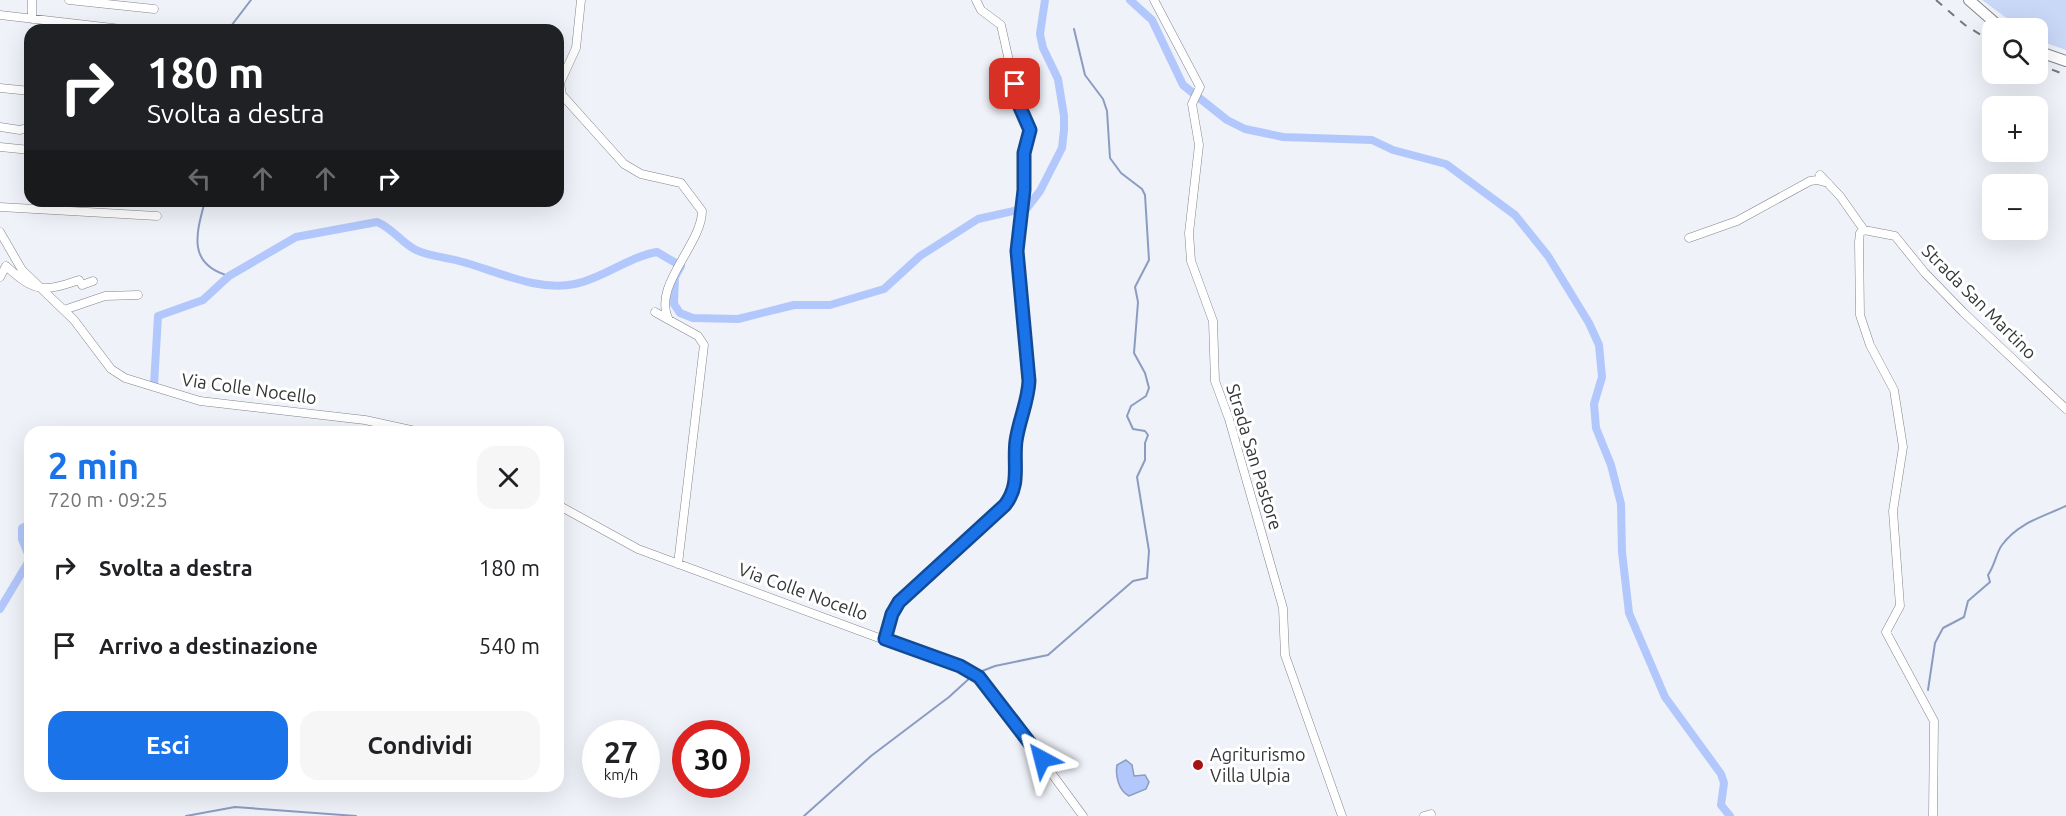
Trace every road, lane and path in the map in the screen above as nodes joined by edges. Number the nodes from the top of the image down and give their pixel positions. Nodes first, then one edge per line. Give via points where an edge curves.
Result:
1 (32, 0) edge
2 (69, 0) edge
3 (581, 0) edge
4 (976, 0) edge
5 (1154, 0) edge
6 (1969, 0) edge
7 (154, 9) dead end
8 (0, 15) edge
9 (1990, 18) edge
10 (32, 19) junction
11 (77, 24) edge
12 (2048, 55) edge
13 (2066, 61) edge
14 (564, 74) edge
15 (0, 88) edge
16 (24, 90) edge
17 (564, 97) edge
18 (0, 127) edge
19 (24, 129) edge
20 (0, 147) edge
21 (24, 149) edge
22 (1820, 175) dead end
23 (1828, 183) junction
24 (0, 207) edge
25 (157, 216) dead end
26 (1864, 230) junction
27 (0, 232) edge
28 (1689, 238) dead end
29 (0, 248) edge
30 (9, 251) junction
31 (3, 266) edge
32 (0, 277) edge
33 (93, 281) dead end
34 (40, 290) junction
35 (138, 295) dead end
36 (64, 310) junction
37 (655, 312) dead end
38 (669, 320) junction
39 (2066, 409) edge
40 (392, 426) edge
41 (564, 508) edge
42 (678, 564) junction
43 (885, 639) junction
44 (1083, 816) edge
45 (1342, 816) edge
46 (1933, 816) edge

1 - 10 street
2 - 7 street
3 - 14 street via 576,48
4 - 43 street via 981,10 1001,25 1018,101 1030,128 1024,153 1017,251 1029,381 1016,441 1015,488 999,511 899,602
5 - 45 street, Strada San Pastore via 1200,90 1192,101 1199,145 1189,238 1194,270 1213,321 1214,376 1282,608 1285,655
6 - 9 main road
8 - 10 street
10 - 11 street
12 - 13 main road
15 - 16 street
17 - 38 street via 621,162 641,174 680,182 698,202 702,211 696,235 670,286 665,309
18 - 19 street
20 - 21 street
22 - 23 street
23 - 26 street
23 - 28 street via 1810,182 1737,221
24 - 25 street
26 - 39 street, Strada San Martino via 1895,236 1963,312
26 - 46 street via 1859,242 1860,315 1870,345 1894,390 1903,447 1893,511 1900,606 1886,632 1934,721
27 - 30 street, Via Colle Nocello
29 - 30 street
30 - 31 street via 11,260
30 - 34 street, Via Colle Nocello
31 - 32 street
31 - 34 street
33 - 34 street via 82,285 80,280
34 - 36 street, Via Colle Nocello
35 - 36 street via 105,296
36 - 40 street, Via Colle Nocello via 115,372 126,379 207,402
37 - 38 street
38 - 42 street via 698,336 704,345
41 - 42 street, Via Colle Nocello via 616,538
42 - 43 street, Via Colle Nocello
43 - 44 street, Via Colle Nocello via 960,666 979,677

